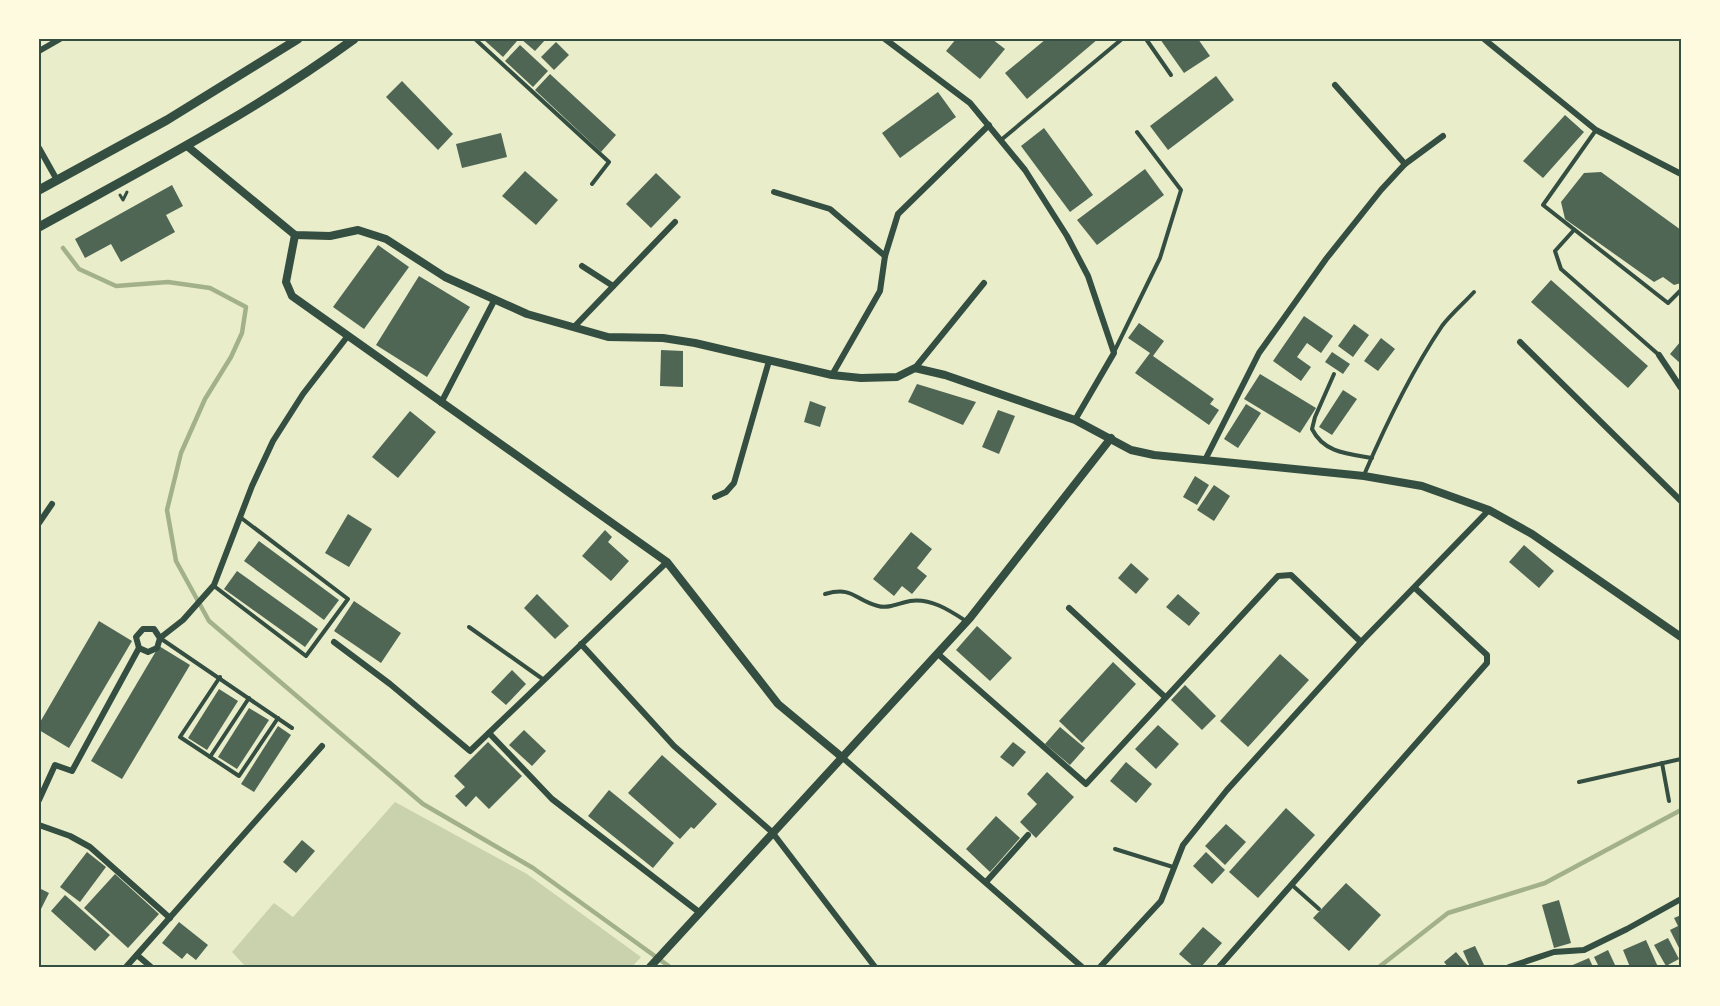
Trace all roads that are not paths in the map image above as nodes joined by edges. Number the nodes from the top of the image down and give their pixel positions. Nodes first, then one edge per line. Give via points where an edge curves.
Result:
1 (60, 39) edge
2 (297, 39) edge
3 (354, 39) edge
4 (475, 39) edge
5 (885, 39) edge
6 (1122, 39) edge
7 (1146, 39) edge
8 (1484, 39) edge
9 (39, 51) edge
10 (1171, 75) dead end
11 (1335, 85) dead end
12 (989, 125) junction
13 (1596, 130) junction
14 (1137, 132) dead end
15 (1443, 136) dead end
16 (1001, 140) junction
17 (187, 146) junction
18 (39, 148) edge
19 (1405, 164) junction
20 (1681, 174) edge
21 (57, 180) junction
22 (592, 184) dead end
23 (39, 190) edge
24 (774, 192) dead end
25 (675, 222) dead end
26 (39, 227) edge
27 (1574, 230) junction
28 (295, 235) junction
29 (885, 256) junction
30 (582, 266) dead end
31 (984, 283) dead end
32 (613, 286) junction
33 (1681, 290) edge
34 (1474, 292) dead end
35 (495, 299) junction
36 (574, 327) junction
37 (347, 337) junction
38 (1520, 342) dead end
39 (1114, 352) junction
40 (1659, 355) joint
41 (768, 362) junction
42 (915, 368) junction
43 (1334, 374) dead end
44 (832, 375) junction
45 (1681, 388) edge
46 (441, 403) junction
47 (1074, 420) junction
48 (1111, 438) junction
49 (1372, 458) junction
50 (1205, 460) junction
51 (1364, 476) junction
52 (715, 497) dead end
53 (1681, 501) edge
54 (52, 504) dead end
55 (1489, 510) junction
56 (240, 517) junction
57 (39, 523) edge
58 (667, 562) junction
59 (214, 585) junction
60 (1415, 588) junction
61 (825, 594) dead end
62 (1069, 608) dead end
63 (967, 622) junction
64 (469, 627) dead end
65 (160, 638) junction
66 (1681, 638) edge
67 (334, 642) dead end
68 (1360, 642) junction
69 (581, 644) junction
70 (139, 648) junction
71 (939, 654) junction
72 (220, 677) junction
73 (544, 680) junction
74 (1165, 697) junction
75 (249, 698) junction
76 (278, 718) junction
77 (292, 728) dead end
78 (489, 733) junction
79 (322, 746) dead end
80 (210, 757) junction
81 (843, 758) junction
82 (1681, 759) edge
83 (1662, 763) junction
84 (1578, 782) dead end
85 (39, 800) edge
86 (1669, 801) dead end
87 (41, 826) edge
88 (772, 832) junction
89 (39, 834) edge
90 (1028, 835) dead end
91 (1115, 849) dead end
92 (1173, 867) junction
93 (986, 882) junction
94 (1292, 884) junction
95 (1681, 899) edge
96 (1319, 909) dead end
97 (699, 912) junction
98 (170, 918) junction
99 (137, 955) junction
100 (652, 965) edge
101 (126, 967) edge
102 (151, 967) edge
103 (875, 967) edge
104 (1082, 967) edge
105 (1100, 967) edge
106 (1219, 967) edge
107 (1509, 967) edge

1 - 9 street
2 - 21 main road via 167,120
3 - 17 main road
4 - 22 lane via 609,162
5 - 12 street via 970,103
6 - 16 lane
7 - 10 lane
8 - 13 street
11 - 19 street
12 - 16 street
12 - 29 street via 898,214
13 - 20 street
13 - 27 lane via 1544,205
14 - 39 lane via 1181,190 1160,258
15 - 19 street
16 - 39 street via 1067,236 1088,276
17 - 26 main road
17 - 28 street
18 - 21 street
19 - 50 street via 1326,259 1259,353
21 - 23 main road
24 - 29 street via 830,209
25 - 32 street
27 - 33 lane via 1668,303
27 - 40 lane via 1555,251 1561,269
28 - 35 street via 330,236 358,230 387,239 445,277
28 - 37 street via 286,282 292,296
29 - 44 street via 880,291
30 - 32 street
31 - 42 street
32 - 36 street
34 - 49 lane via 1444,324 1424,354
35 - 36 street via 527,314
35 - 46 street
36 - 41 street via 608,337 663,338
37 - 46 street
37 - 56 street via 273,441
38 - 53 street
39 - 47 street
40 - 45 street
41 - 44 street
41 - 52 street via 734,483
42 - 44 street via 897,377
42 - 47 street via 965,381
43 - 49 lane via 1312,429 1323,444 1336,452
46 - 58 street
47 - 48 street
48 - 50 street via 1131,450
48 - 63 street
49 - 51 lane
50 - 51 street
51 - 55 street via 1422,486
54 - 57 street
55 - 60 street
55 - 66 street via 1532,534
56 - 59 street
56 - 59 lane via 348,599 306,656
58 - 69 street
58 - 81 street via 778,704
59 - 65 street via 183,620
60 - 68 street
60 - 94 street via 1487,655 1487,663
61 - 63 lane via 839,590 888,607 909,601 937,604
62 - 74 street
63 - 71 street
64 - 73 lane
65 - 70 street via 157,648 148,652
65 - 70 street via 154,629 143,629 136,638
65 - 72 lane
67 - 78 street via 470,752
68 - 74 street via 1291,575 1278,576
68 - 92 street via 1227,790 1184,845
69 - 73 street
69 - 88 street via 674,746
70 - 85 street via 72,771 55,765
71 - 74 street via 1086,784
71 - 81 street
72 - 75 lane
72 - 80 lane via 180,737
73 - 78 street
75 - 76 lane
75 - 80 lane
76 - 77 lane
76 - 80 lane via 239,776
78 - 97 street via 552,799
79 - 98 street
81 - 88 street
81 - 93 street
82 - 83 lane
83 - 84 lane
83 - 86 lane
87 - 89 street
87 - 98 street via 90,848
88 - 97 street
88 - 103 street
90 - 93 street
91 - 92 lane
92 - 105 street via 1161,901
93 - 104 street
94 - 96 lane
94 - 106 street
95 - 107 street via 1584,950 1554,952
97 - 100 street
98 - 99 street
99 - 101 street
99 - 102 street

